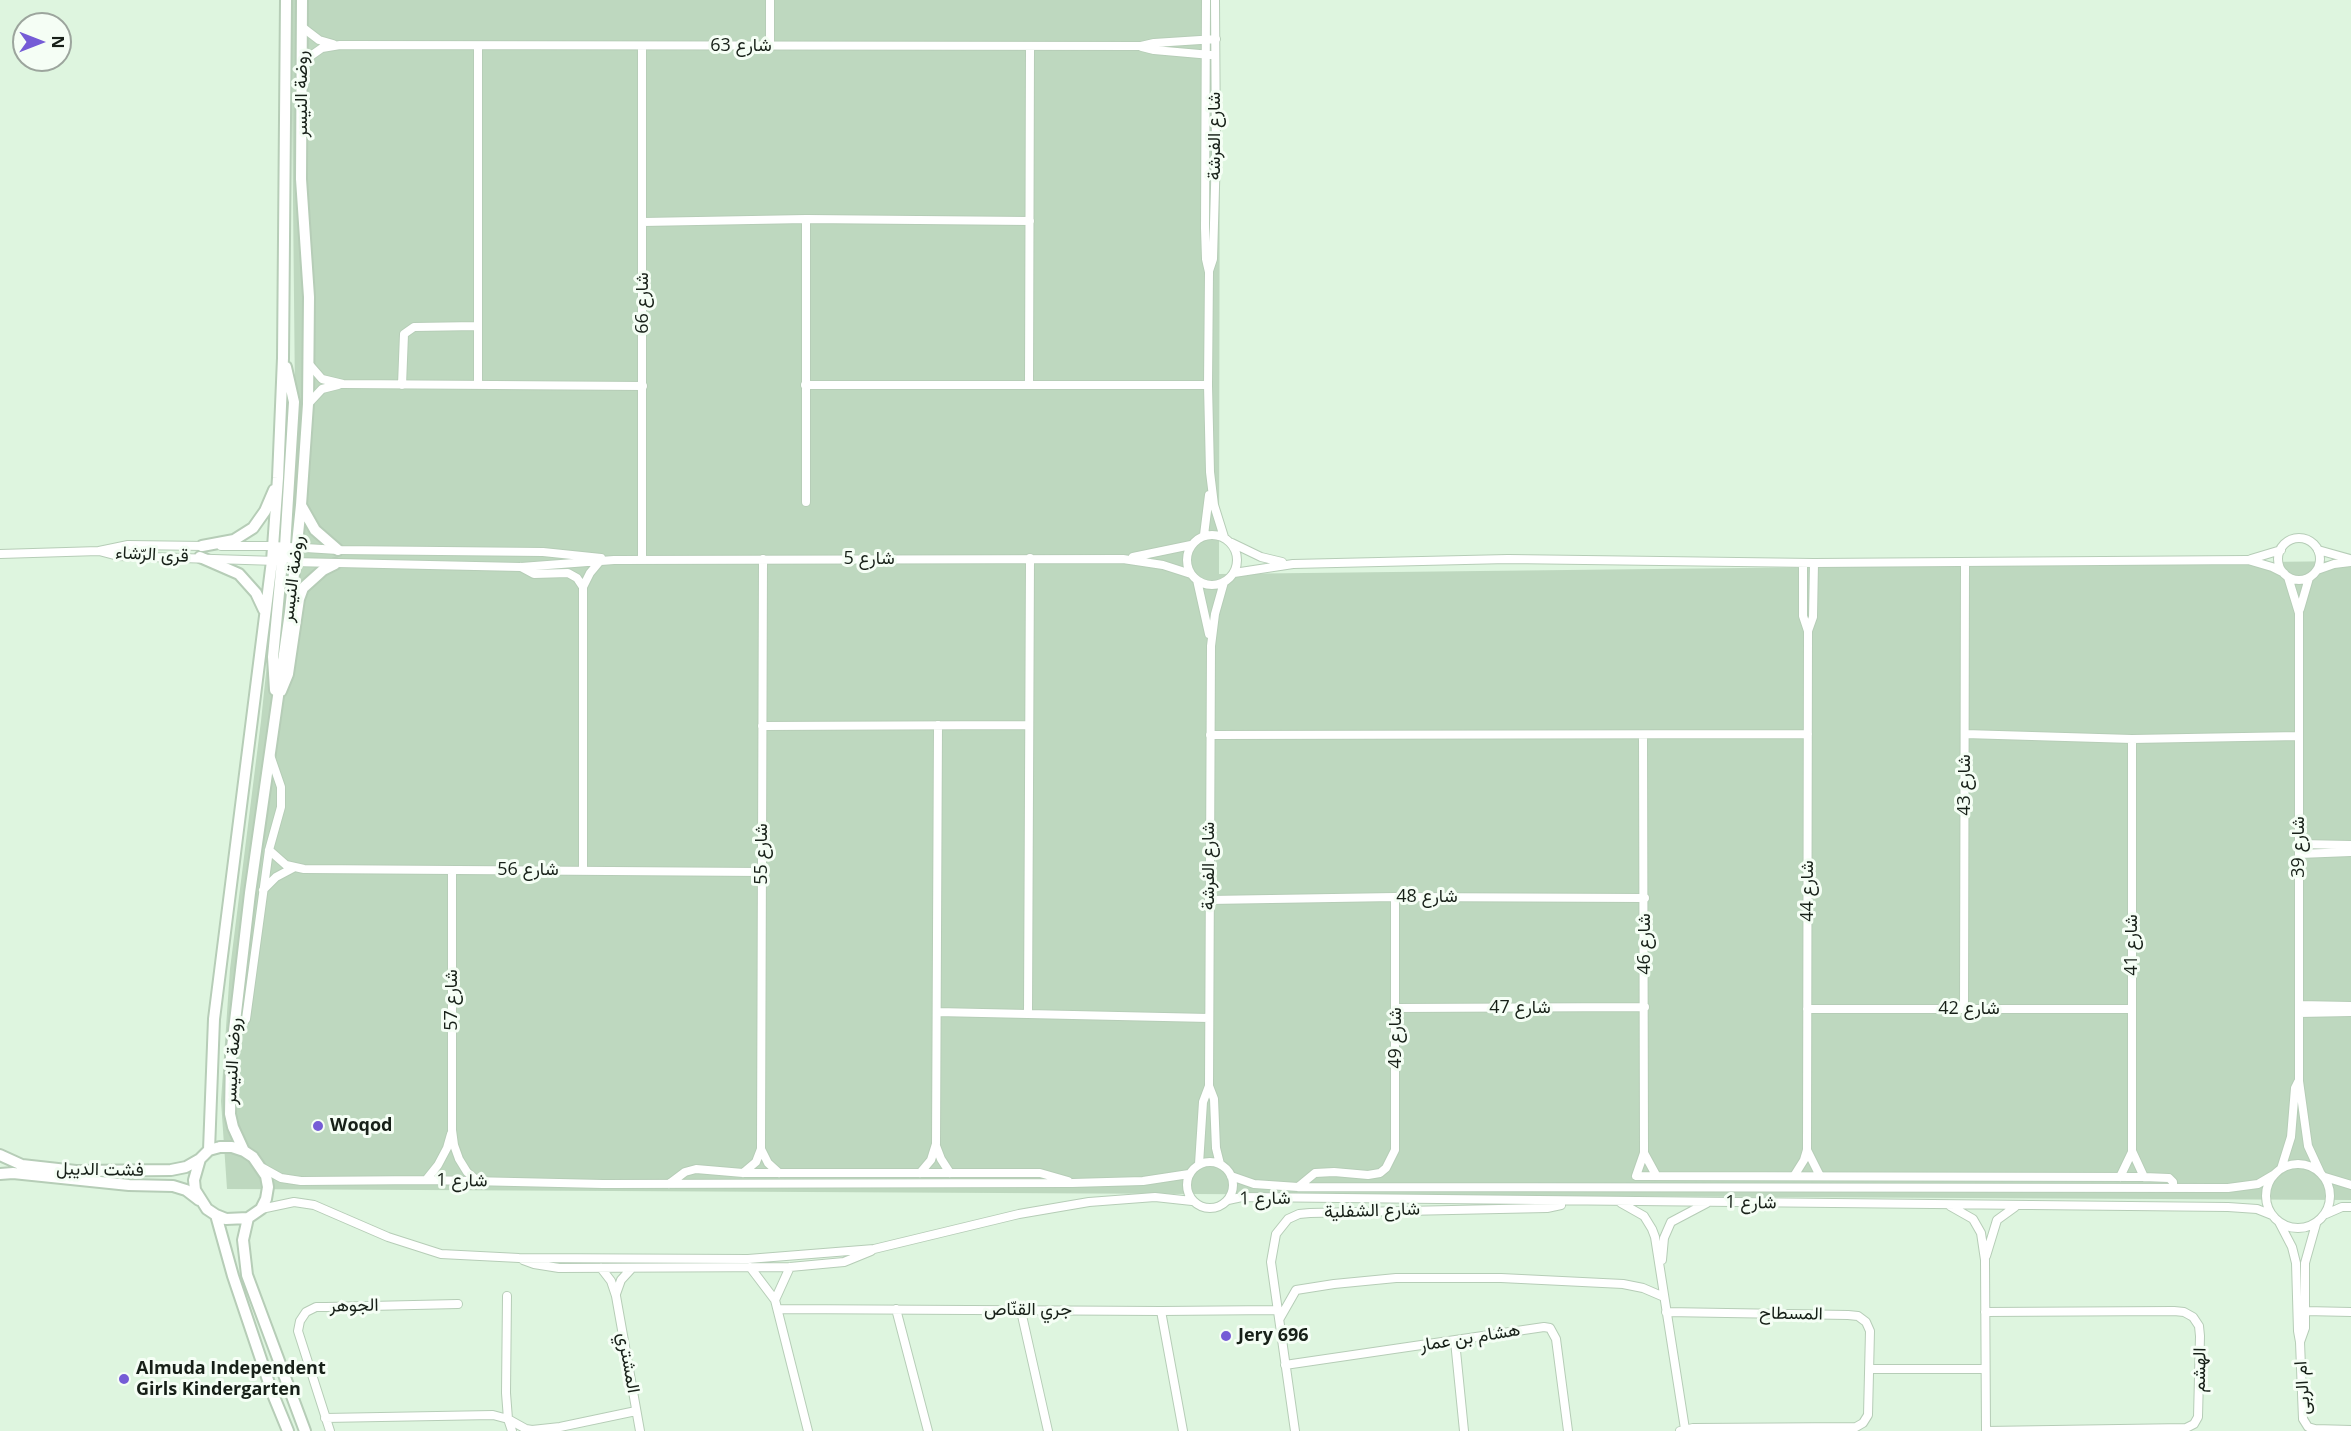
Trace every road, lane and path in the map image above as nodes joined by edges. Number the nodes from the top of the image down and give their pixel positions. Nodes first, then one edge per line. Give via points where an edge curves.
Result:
1 (286, 0) edge
2 (302, 0) edge
3 (770, 0) edge
4 (1206, 0) edge
5 (1215, 0) edge
6 (302, 27) junction
7 (1216, 39) junction
8 (1206, 40) junction
9 (340, 45) junction
10 (478, 46) junction
11 (642, 46) junction
12 (770, 46) junction
13 (1030, 46) junction
14 (1141, 46) junction
15 (1206, 55) junction
16 (1216, 56) junction
17 (302, 62) junction
18 (806, 219) junction
19 (1030, 220) junction
20 (643, 222) junction
21 (1209, 272) junction
22 (477, 326) junction
23 (283, 358) junction
24 (309, 364) junction
25 (343, 384) junction
26 (402, 385) junction
27 (478, 385) junction
28 (805, 385) junction
29 (1029, 385) junction
30 (643, 386) junction
31 (1208, 386) junction
32 (308, 404) junction
33 (1210, 472) junction
34 (278, 478) junction
35 (806, 502) dead end
36 (301, 505) junction
37 (1204, 535) junction
38 (1224, 537) junction
39 (1231, 543) junction
40 (1191, 545) junction
41 (273, 546) junction
42 (291, 547) junction
43 (2281, 549) junction
44 (338, 550) junction
45 (2318, 550) junction
46 (99, 552) junction
47 (201, 552) junction
48 (0, 554) edge
49 (1030, 558) junction
50 (763, 559) junction
51 (1123, 559) junction
52 (614, 560) junction
53 (642, 560) junction
54 (2248, 560) junction
55 (277, 561) junction
56 (600, 561) junction
57 (2351, 561) edge
58 (296, 562) junction
59 (1965, 562) junction
60 (1803, 563) junction
61 (1814, 563) junction
62 (335, 564) junction
63 (1293, 564) junction
64 (521, 567) junction
65 (2317, 570) junction
66 (1234, 573) junction
67 (2286, 575) junction
68 (1194, 577) junction
69 (2309, 578) junction
70 (1224, 582) junction
71 (583, 587) junction
72 (264, 611) junction
73 (2298, 613) junction
74 (1808, 631) junction
75 (1211, 646) junction
76 (277, 696) junction
77 (1029, 724) junction
78 (938, 725) junction
79 (762, 726) junction
80 (1808, 734) junction
81 (1965, 734) junction
82 (1210, 735) junction
83 (1643, 736) junction
84 (2298, 736) junction
85 (2132, 739) junction
86 (270, 755) junction
87 (2298, 844) junction
88 (2351, 845) edge
89 (269, 850) junction
90 (2351, 852) edge
91 (2298, 854) junction
92 (292, 868) junction
93 (452, 870) junction
94 (583, 871) junction
95 (762, 872) junction
96 (263, 890) junction
97 (1395, 897) junction
98 (1644, 898) junction
99 (1209, 900) junction
100 (2351, 1006) edge
101 (1645, 1007) junction
102 (1396, 1008) junction
103 (1807, 1009) junction
104 (1964, 1009) junction
105 (2132, 1009) junction
106 (2299, 1009) junction
107 (937, 1012) junction
108 (2351, 1012) edge
109 (1028, 1013) junction
110 (1209, 1018) junction
111 (234, 1031) junction
112 (2299, 1081) junction
113 (1209, 1086) junction
114 (452, 1130) junction
115 (936, 1144) junction
116 (761, 1149) junction
117 (208, 1150) junction
118 (1807, 1150) junction
119 (244, 1151) junction
120 (2132, 1151) junction
121 (1644, 1153) junction
122 (0, 1155) edge
123 (200, 1159) junction
124 (1199, 1164) junction
125 (1220, 1164) junction
126 (260, 1166) junction
127 (2278, 1171) junction
128 (0, 1173) edge
129 (743, 1173) junction
130 (779, 1173) junction
131 (920, 1173) junction
132 (950, 1173) junction
133 (1380, 1173) joint
134 (1189, 1174) junction
135 (2322, 1174) junction
136 (1656, 1175) junction
137 (1231, 1176) junction
138 (1636, 1176) joint
139 (1794, 1176) junction
140 (1820, 1176) junction
141 (2120, 1177) junction
142 (2144, 1177) junction
143 (426, 1180) junction
144 (479, 1182) junction
145 (1072, 1183) junction
146 (669, 1184) junction
147 (2351, 1185) edge
148 (1298, 1187) junction
149 (2173, 1188) junction
150 (200, 1200) junction
151 (1228, 1200) junction
152 (1192, 1201) junction
153 (1619, 1201) junction
154 (1568, 1202) junction
155 (1709, 1202) junction
156 (1947, 1205) junction
157 (2017, 1206) junction
158 (2351, 1206) edge
159 (261, 1209) junction
160 (2326, 1214) junction
161 (216, 1215) junction
162 (2272, 1215) junction
163 (248, 1218) junction
164 (2279, 1222) junction
165 (2316, 1224) junction
166 (874, 1249) junction
167 (519, 1258) junction
168 (1985, 1260) junction
169 (750, 1267) junction
170 (790, 1267) junction
171 (602, 1268) junction
172 (632, 1268) junction
173 (1661, 1271) junction
174 (507, 1296) dead end
175 (616, 1296) junction
176 (1664, 1297) junction
177 (775, 1300) junction
178 (458, 1304) dead end
179 (778, 1309) junction
180 (896, 1309) junction
181 (1021, 1311) junction
182 (1161, 1311) junction
183 (2305, 1311) junction
184 (1666, 1312) junction
185 (1985, 1312) junction
186 (2351, 1312) edge
187 (1279, 1314) junction
188 (1455, 1341) junction
189 (2300, 1342) junction
190 (1286, 1365) junction
191 (1870, 1369) junction
192 (1985, 1369) junction
193 (636, 1411) junction
194 (325, 1418) junction
195 (508, 1419) junction
196 (1682, 1430) edge
197 (2351, 1430) edge
198 (288, 1431) edge
199 (305, 1431) edge
200 (330, 1431) edge
201 (512, 1431) edge
202 (640, 1431) edge
203 (808, 1431) edge
204 (928, 1431) edge
205 (1047, 1431) edge
206 (1183, 1431) edge
207 (1295, 1431) edge
208 (1464, 1431) edge
209 (1568, 1431) edge
210 (1986, 1431) edge

1 - 23 street, روضة النيسر
2 - 6 street, روضة النيسر
3 - 12 street
4 - 8 street, شارع الفرشة
5 - 7 street, شارع الفرشة
6 - 9 street, شارع 63 via 319,40
6 - 17 street, روضة النيسر
7 - 8 street, شارع 63
7 - 16 street, شارع الفرشة
8 - 14 street, شارع 63
8 - 15 street, شارع الفرشة
9 - 10 street, شارع 63
9 - 17 street, شارع 63 via 322,48
10 - 11 street, شارع 63
10 - 22 street
11 - 12 street, شارع 63
11 - 20 street, شارع 66
12 - 13 street, شارع 63
13 - 14 street, شارع 63
13 - 19 street
14 - 15 street, شارع 63
15 - 16 street, شارع 63
15 - 21 street, شارع الفرشة via 1205,228
16 - 21 street, شارع الفرشة via 1213,259
17 - 24 street, روضة النيسر
18 - 19 street
18 - 20 street
18 - 28 street
19 - 29 street
20 - 30 street, شارع 66
21 - 31 street, شارع الفرشة
22 - 26 street via 414,327 404,334
22 - 27 street
23 - 34 street, روضة النيسر
23 - 42 street via 294,402
24 - 25 street via 322,379
24 - 32 street, روضة النيسر
25 - 26 street
25 - 32 street via 322,389
26 - 27 street
27 - 30 street
28 - 29 street
28 - 35 street
29 - 31 street
30 - 53 street, شارع 66
31 - 33 street, شارع الفرشة
32 - 36 street, روضة النيسر
33 - 37 street, شارع الفرشة
33 - 38 street, شارع الفرشة via 1214,505
34 - 41 street, روضة النيسر
34 - 47 street via 265,511 253,528
36 - 42 street, روضة النيسر
36 - 44 street via 315,530
37 - 38 street
37 - 40 street
38 - 39 street
39 - 63 street via 1261,557
39 - 66 street via 1237,557
40 - 51 street, شارع 5
40 - 68 street via 1186,560
41 - 42 street, قرى الرّشاء
41 - 47 street, قرى الرّشاء
41 - 55 street, روضة النيسر
42 - 44 street, قرى الرّشاء
42 - 58 street, روضة النيسر
43 - 45 street via 2301,538
43 - 54 street
43 - 67 street via 2279,564
44 - 52 street, قرى الرّشاء via 543,552
45 - 57 street
45 - 65 street
46 - 47 street, قرى الرّشاء via 118,556
46 - 47 street, قرى الرّشاء via 128,545
46 - 48 street
47 - 55 street, قرى الرّشاء
47 - 72 street via 239,574 256,592
49 - 50 street, شارع 5
49 - 51 street, شارع 5
49 - 77 street
50 - 53 street, شارع 5
50 - 79 street, شارع 55
51 - 68 street, شارع 5 via 1163,564
52 - 53 street, شارع 5
52 - 56 street
54 - 59 street
54 - 67 street
55 - 58 street, قرى الرّشاء
55 - 72 street, روضة النيسر
55 - 76 street via 273,676
56 - 64 street
56 - 71 street
57 - 65 street
58 - 62 street, قرى الرّشاء
58 - 76 street, روضة النيسر
59 - 61 street
59 - 81 street, شارع 43
60 - 61 street
60 - 63 street via 1508,559
60 - 74 street, شارع 44 via 1803,619
61 - 74 street, شارع 44 via 1813,617
62 - 64 street, قرى الرّشاء
62 - 76 street via 303,588 288,674
63 - 66 street
64 - 71 street via 534,574 568,573
65 - 69 street
66 - 70 street
67 - 69 street via 2298,580
67 - 73 street, شارع 39
68 - 70 street via 1210,585
68 - 75 street, شارع الفرشة
69 - 73 street, شارع 39
70 - 75 street, شارع الفرشة
71 - 94 street
72 - 117 street, روضة النيسر via 214,1019
73 - 84 street, شارع 39
74 - 80 street, شارع 44
75 - 82 street, شارع الفرشة
76 - 86 street, روضة النيسر
77 - 78 street
77 - 109 street
78 - 79 street
78 - 107 street
79 - 95 street, شارع 55
80 - 83 street
80 - 103 street, شارع 44
81 - 85 street
81 - 104 street, شارع 43
82 - 83 street
82 - 99 street, شارع الفرشة
83 - 98 street, شارع 46
84 - 85 street
84 - 87 street, شارع 39
85 - 105 street, شارع 41
86 - 89 street via 282,797
86 - 111 street, روضة النيسر
87 - 88 street
87 - 91 street, شارع 39
89 - 92 street
89 - 96 street
90 - 91 street
91 - 106 street, شارع 39
92 - 93 street, شارع 56
92 - 96 street
93 - 94 street, شارع 56
93 - 114 street, شارع 57
94 - 95 street, شارع 56
95 - 116 street, شارع 55
96 - 111 street via 246,1019
97 - 98 street, شارع 48
97 - 99 street, شارع 48
97 - 102 street, شارع 49
98 - 101 street, شارع 46
99 - 110 street, شارع الفرشة
100 - 106 street
101 - 102 street, شارع 47
101 - 121 street, شارع 46
102 - 133 street, شارع 49 via 1396,1143 1393,1156
103 - 104 street, شارع 42
103 - 118 street, شارع 44
104 - 105 street, شارع 42
105 - 120 street, شارع 41
106 - 108 street
106 - 112 street, شارع 39
107 - 109 street
107 - 115 street
109 - 110 street
110 - 113 street, شارع الفرشة
111 - 119 street, روضة النيسر via 230,1114
112 - 127 street, شارع 39 via 2291,1137
112 - 135 street, شارع 39 via 2305,1137
113 - 124 street, شارع الفرشة via 1203,1102
113 - 125 street, شارع الفرشة via 1214,1099
114 - 143 street, شارع 57 via 447,1148
114 - 144 street, شارع 57 via 459,1159
115 - 131 street via 931,1160
115 - 132 street
116 - 129 street via 756,1162
116 - 130 street
117 - 119 street via 232,1147
117 - 123 street
118 - 139 street, شارع 44
118 - 140 street, شارع 44
119 - 126 street
120 - 141 street, شارع 41
120 - 142 street, شارع 41
121 - 136 street, شارع 46
121 - 138 street, شارع 46
122 - 123 street, فشت الديبل via 22,1165 76,1171 171,1170
123 - 150 street via 194,1180
124 - 125 street
124 - 134 street
125 - 137 street
126 - 143 street, شارع 1 via 273,1175 301,1181
126 - 159 street via 268,1187
127 - 135 street via 2294,1164 2307,1165
127 - 149 street, شارع 1 via 2246,1187
127 - 162 street via 2266,1194
128 - 150 street, فشت الديبل via 173,1186
129 - 130 street, شارع 1
129 - 146 street, شارع 1 via 696,1169
130 - 131 street, شارع 1
131 - 132 street, شارع 1
132 - 145 street, شارع 1 via 1040,1173
133 - 148 street, شارع 1 via 1315,1173
134 - 145 street, شارع 1 via 1143,1181
134 - 152 street via 1186,1188
135 - 147 street
135 - 160 street via 2330,1189
136 - 138 street, شارع 1
136 - 139 street, شارع 1
137 - 148 street, شارع 1 via 1254,1184
137 - 151 street
139 - 140 street, شارع 1
140 - 141 street, شارع 1
141 - 142 street, شارع 1
142 - 149 street, شارع 1 via 2169,1178
143 - 144 street, شارع 1
144 - 146 street, شارع 1
145 - 146 street, شارع 1
148 - 149 street, شارع 1
150 - 161 street
151 - 152 street via 1210,1208
151 - 154 street, شارع 1 via 1242,1197
152 - 166 street via 1143,1197 1052,1208
153 - 154 street, شارع 1
153 - 155 street, شارع 1
153 - 173 street, المسطاح via 1644,1216 1649,1224
154 - 187 street, شارع الشفلية via 1547,1208 1299,1214 1280,1227 1273,1240 1271,1262
155 - 156 street, شارع 1
155 - 173 street, المسطاح via 1674,1219 1666,1228
156 - 157 street, شارع 1
156 - 168 street, الهشم via 1967,1214 1979,1226
157 - 162 street, شارع 1 via 2244,1207
157 - 168 street, الهشم via 1997,1220
158 - 160 street
159 - 163 street
159 - 167 street via 281,1203 305,1203 441,1254
160 - 165 street
161 - 163 street via 226,1219
161 - 198 street via 233,1276
162 - 164 street
163 - 199 street via 243,1252 247,1275
164 - 165 street via 2291,1228
164 - 189 street, ام الربى via 2296,1263
165 - 183 street, ام الربى via 2305,1263
166 - 167 street via 748,1259
166 - 170 street via 844,1262
167 - 171 street via 544,1267
168 - 185 street, الهشم
169 - 170 street
169 - 172 street
169 - 177 street
170 - 177 street
171 - 172 street
171 - 175 street, المشتري
172 - 175 street via 621,1280
173 - 176 street, المسطاح
174 - 195 street
175 - 193 street, المشتري
176 - 184 street, المسطاح
176 - 187 street via 1623,1284 1396,1278 1296,1290
177 - 179 street
178 - 194 street, الجوهر via 316,1307 306,1312 298,1331
179 - 180 street, جري القنّاص
179 - 203 street
180 - 181 street, جري القنّاص
180 - 204 street
181 - 182 street, جري القنّاص
181 - 205 street
182 - 187 street, جري القنّاص
182 - 206 street
183 - 186 street
183 - 189 street, ام الربى
184 - 191 street, المسطاح via 1858,1316 1870,1331
184 - 196 street, المسطاح
185 - 192 street, الهشم
185 - 210 street, الهشم via 2184,1312 2193,1317 2200,1336 2198,1417 2186,1428
187 - 190 street, شارع الشفلية
188 - 190 street, هشام بن عمار
188 - 208 street
188 - 209 street, هشام بن عمار via 1550,1328 1556,1339
189 - 197 street, ام الربى via 2302,1410 2308,1427
190 - 207 street, شارع الشفلية
191 - 192 street
191 - 196 street, المسطاح via 1868,1415 1856,1427
192 - 210 street, الهشم
193 - 195 street via 532,1430
193 - 202 street, المشتري
194 - 195 street via 493,1415
194 - 200 street, الجوهر
195 - 201 street

